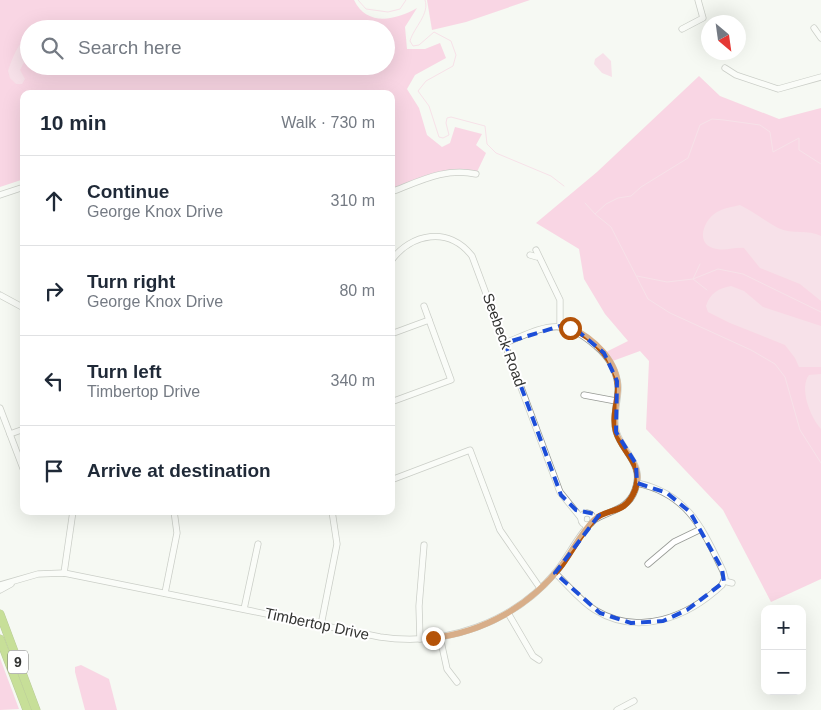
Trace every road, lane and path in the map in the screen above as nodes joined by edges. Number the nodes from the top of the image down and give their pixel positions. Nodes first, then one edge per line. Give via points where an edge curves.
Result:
1 (698, 0) edge
2 (814, 28) dead end
3 (681, 29) dead end
4 (821, 38) edge
5 (726, 68) dead end
6 (821, 76) edge
7 (476, 174) dead end
8 (20, 188) edge
9 (395, 191) edge
10 (0, 195) edge
11 (536, 250) dead end
12 (530, 255) dead end
13 (395, 257) edge
14 (538, 258) junction
15 (1, 298) edge
16 (20, 306) edge
17 (424, 306) dead end
18 (429, 320) junction
19 (560, 326) junction
20 (395, 333) edge
21 (506, 343) junction
22 (584, 395) dead end
23 (395, 401) edge
24 (616, 401) junction
25 (0, 408) edge
26 (20, 430) edge
27 (10, 434) junction
28 (20, 460) edge
29 (395, 478) edge
30 (637, 483) junction
31 (72, 515) edge
32 (175, 515) edge
33 (333, 515) edge
34 (587, 519) junction
35 (701, 529) junction
36 (258, 544) dead end
37 (424, 545) dead end
38 (648, 564) dead end
39 (64, 573) junction
40 (556, 573) junction
41 (724, 581) junction
42 (732, 583) dead end
43 (540, 588) junction
44 (1, 589) edge
45 (164, 593) junction
46 (244, 609) junction
47 (508, 613) junction
48 (0, 614) edge
49 (322, 625) junction
50 (440, 637) junction
51 (0, 639) edge
52 (420, 639) junction
53 (539, 660) dead end
54 (457, 682) dead end
55 (634, 701) dead end
56 (27, 710) edge
57 (36, 710) edge
58 (617, 710) edge

1 - 3 street via 703,18
2 - 4 street
5 - 6 street via 768,88 778,89
7 - 9 street via 446,172
8 - 10 street
11 - 14 street
12 - 14 street
13 - 21 street, Seebeck Road via 405,246 426,236 446,238 459,244 476,263
14 - 19 street via 560,300
15 - 16 street
17 - 18 street
18 - 20 street
18 - 23 street via 450,380
19 - 21 street
19 - 24 street via 579,332 606,356 616,377
21 - 34 street, Seebeck Road via 560,492
22 - 24 street
24 - 30 street via 616,432 634,460
25 - 27 street
26 - 27 street
27 - 28 street
29 - 43 street via 471,449 502,534
30 - 34 street via 624,506
30 - 35 street via 673,496 690,512
31 - 39 street
32 - 45 street via 177,533
33 - 49 street via 337,544
34 - 40 street, Timbertop Drive
35 - 38 street via 674,542
35 - 41 street via 724,573
36 - 46 street
37 - 52 street via 419,601
39 - 44 street, Timbertop Drive via 38,574
39 - 45 street, Timbertop Drive
40 - 41 street via 595,610 613,619 637,623 676,616
40 - 43 street, Timbertop Drive
41 - 42 street
43 - 47 street, Timbertop Drive
45 - 46 street, Timbertop Drive
46 - 49 street, Timbertop Drive
47 - 50 street, Timbertop Drive via 472,629
47 - 53 street
48 - 57 highway, 9
49 - 52 street, Timbertop Drive via 385,638
50 - 52 street, Timbertop Drive
50 - 54 street via 447,668
51 - 56 highway, 9
55 - 58 street

